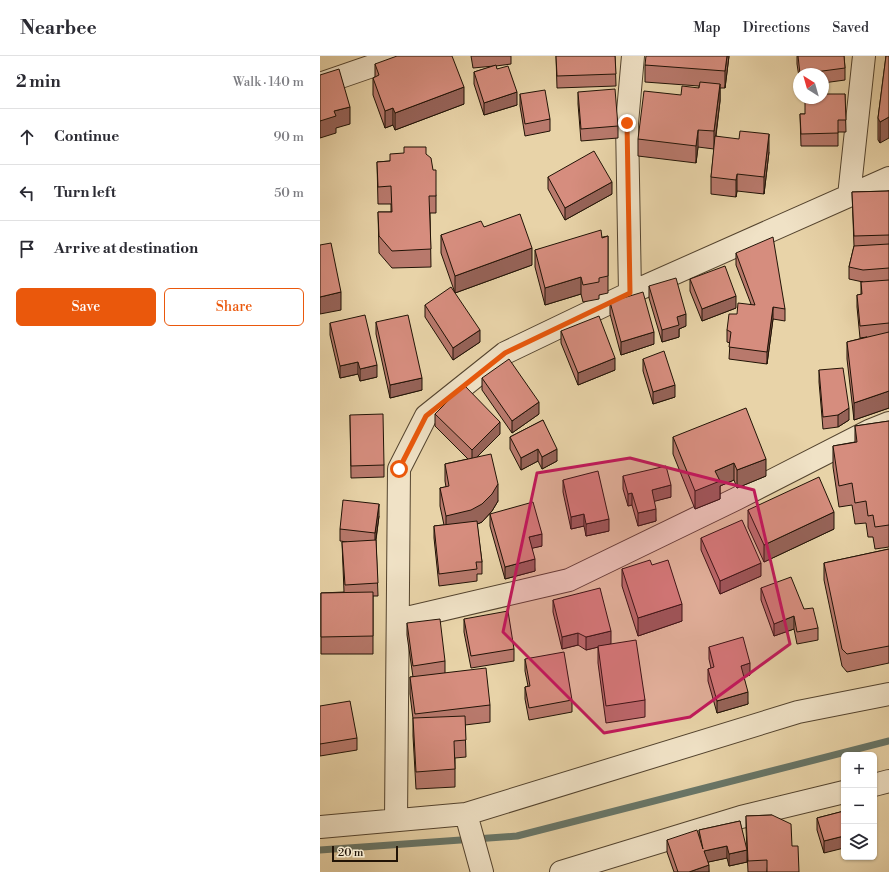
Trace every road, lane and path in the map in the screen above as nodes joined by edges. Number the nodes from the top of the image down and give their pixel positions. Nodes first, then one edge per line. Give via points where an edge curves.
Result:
1 (401, 56) edge
2 (633, 56) edge
3 (864, 56) edge
4 (355, 63) edge
5 (320, 84) edge
6 (889, 178) edge
7 (849, 196) junction
8 (630, 293) junction
9 (889, 423) edge
10 (398, 620) junction
11 (889, 694) edge
12 (889, 781) edge
13 (877, 784) edge
14 (841, 793) edge
15 (468, 819) junction
16 (396, 820) junction
17 (320, 827) edge
18 (482, 872) edge
19 (561, 872) edge

1 - 4 street
2 - 8 street via 627,123
3 - 7 street
4 - 5 street
6 - 7 street
7 - 8 street
8 - 10 street via 505,353 426,416 399,469
9 - 10 street via 569,580
10 - 16 street
11 - 15 street via 798,712
12 - 13 street
14 - 19 street via 741,818
15 - 16 street
15 - 18 street
16 - 17 street

